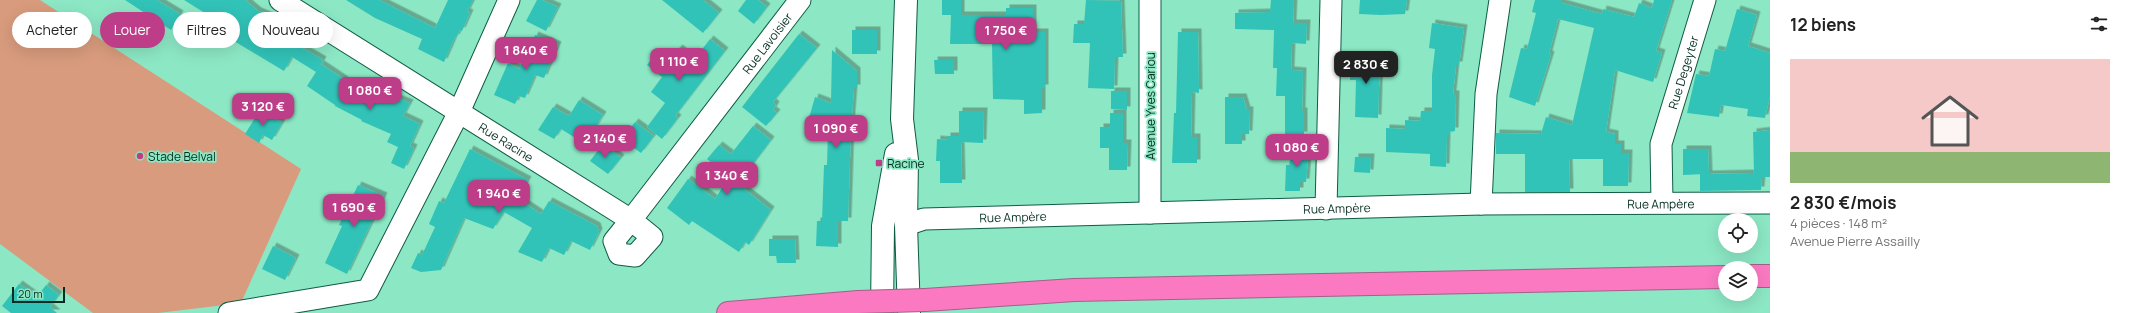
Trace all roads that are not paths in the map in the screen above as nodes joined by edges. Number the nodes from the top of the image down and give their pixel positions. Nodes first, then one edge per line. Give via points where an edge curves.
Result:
1 (280, 0) edge
2 (509, 0) edge
3 (800, 0) edge
4 (906, 0) edge
5 (1150, 0) edge
6 (1331, 0) edge
7 (1500, 0) edge
8 (1705, 0) edge
9 (459, 112) junction
10 (902, 119) junction
11 (1662, 203) junction
12 (1770, 203) edge
13 (1481, 204) junction
14 (1326, 209) junction
15 (1150, 213) junction
16 (631, 220) junction
17 (906, 225) junction
18 (883, 226) junction
19 (652, 238) joint
20 (1718, 276) edge
21 (1758, 276) edge
22 (1770, 276) edge
23 (917, 306) edge
24 (235, 312) edge
25 (728, 313) edge
26 (882, 313) edge

1 - 9 street, Rue Racine
2 - 9 street
3 - 16 street, Rue Lavoisier
4 - 10 street
5 - 15 street, Avenue Yves Cariou
6 - 14 street
7 - 13 street via 1486,94
8 - 11 street, Rue Degeyter via 1661,144
9 - 16 street, Rue Racine
9 - 24 street via 368,290
10 - 17 street via 907,160
10 - 18 street
11 - 12 street, Rue Ampère
11 - 13 street, Rue Ampère
13 - 14 street, Rue Ampère
14 - 15 street, Rue Ampère
15 - 17 street, Rue Ampère via 924,219
16 - 19 street, Rue Racine
16 - 19 street, Rue Lavoisier via 614,241 619,254 635,256
17 - 18 street
17 - 23 street
18 - 26 street
20 - 23 highway via 1074,290
21 - 22 highway
23 - 25 highway, bridge via 858,302

